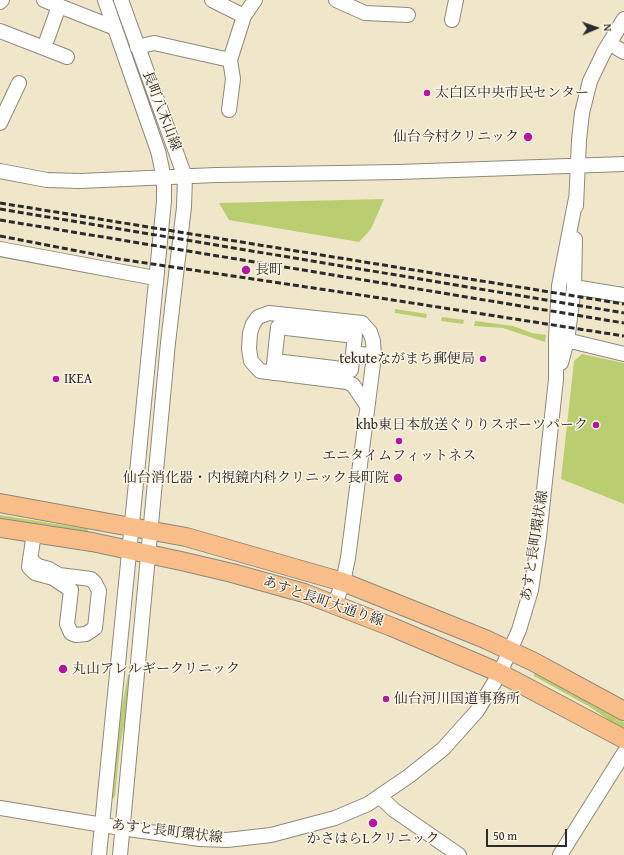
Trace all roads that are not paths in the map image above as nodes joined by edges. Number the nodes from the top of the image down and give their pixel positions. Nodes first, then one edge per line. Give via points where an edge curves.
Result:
1 (44, 0) edge
2 (105, 0) edge
3 (121, 0) edge
4 (212, 0) edge
5 (255, 0) edge
6 (336, 0) edge
7 (456, 0) edge
8 (59, 6) junction
9 (408, 15) dead end
10 (244, 16) junction
11 (624, 19) edge
12 (452, 20) dead end
13 (115, 28) junction
14 (0, 31) edge
15 (137, 47) junction
16 (44, 48) junction
17 (67, 56) dead end
18 (230, 60) junction
19 (19, 83) dead end
20 (229, 110) dead end
21 (0, 123) edge
22 (624, 164) edge
23 (577, 166) junction
24 (0, 171) edge
25 (184, 177) junction
26 (164, 178) junction
27 (576, 198) junction
28 (0, 249) edge
29 (155, 278) junction
30 (574, 287) junction
31 (624, 295) edge
32 (561, 339) junction
33 (353, 353) junction
34 (624, 354) edge
35 (373, 362) junction
36 (274, 367) junction
37 (353, 385) junction
38 (366, 404) junction
39 (0, 503) edge
40 (132, 526) junction
41 (0, 528) edge
42 (150, 529) junction
43 (34, 533) junction
44 (129, 550) junction
45 (148, 554) junction
46 (30, 559) junction
47 (343, 582) junction
48 (335, 604) junction
49 (511, 651) junction
50 (500, 673) junction
51 (624, 711) edge
52 (624, 739) edge
53 (624, 753) edge
54 (380, 797) junction
55 (0, 808) edge
56 (101, 824) junction
57 (121, 828) junction
58 (99, 855) edge
59 (120, 855) edge
60 (459, 855) edge
61 (560, 855) edge

1 - 8 street
2 - 13 street
3 - 15 street, 長町八木山線
4 - 10 street
5 - 10 street
6 - 9 street via 365,13
7 - 12 street
8 - 13 street
8 - 16 street
10 - 18 street
11 - 23 street, あすと長町環状線 via 590,81 582,113
13 - 26 street via 158,150
14 - 16 street
15 - 18 street via 154,43
15 - 25 street, 長町八木山線
16 - 17 street
18 - 20 street via 233,79
19 - 21 street
22 - 23 street
23 - 25 street
23 - 27 street, あすと長町環状線
24 - 26 street via 47,180
25 - 26 street
25 - 42 street, 長町八木山線 via 184,207
26 - 29 street via 163,221
27 - 30 street, あすと長町環状線
27 - 32 street, あすと長町環状線 via 559,286
28 - 29 street
29 - 40 street
30 - 31 street
30 - 32 street, あすと長町環状線
32 - 34 street
32 - 49 street, あすと長町環状線 via 531,590
33 - 35 street
33 - 36 street via 351,370
33 - 36 street via 355,336 278,327
35 - 36 street via 373,341 370,332 362,323 269,313 258,317 253,324 249,349 251,361 260,371
35 - 37 street via 359,382
35 - 38 street
36 - 37 street
37 - 38 street
38 - 47 street via 350,547
39 - 40 main road, あすと長町大通り線
40 - 42 main road, あすと長町大通り線
40 - 44 street
41 - 43 main road, あすと長町大通り線
42 - 45 street, 長町八木山線
42 - 47 main road, あすと長町大通り線 via 211,542
43 - 44 main road, あすと長町大通り線
43 - 46 street
44 - 45 main road, あすと長町大通り線
44 - 56 street
45 - 48 main road, あすと長町大通り線 via 232,573
45 - 57 street, 長町八木山線
46 - 46 street via 29,567 35,572 53,578 71,590 67,624 71,633 86,634 95,628 99,591 95,583 90,579 59,574 38,566
47 - 48 street
47 - 49 main road, あすと長町大通り線 via 430,615
48 - 50 main road, あすと長町大通り線
49 - 50 street, あすと長町環状線
49 - 51 main road, あすと長町大通り線
50 - 52 main road, あすと長町大通り線
50 - 54 street, あすと長町環状線 via 477,711 443,749
53 - 61 street
54 - 57 street, あすと長町環状線 via 314,825 246,838 200,839
54 - 60 street via 394,810
55 - 56 street, あすと長町環状線
56 - 57 street, あすと長町環状線
56 - 58 street
57 - 59 street, 長町八木山線

